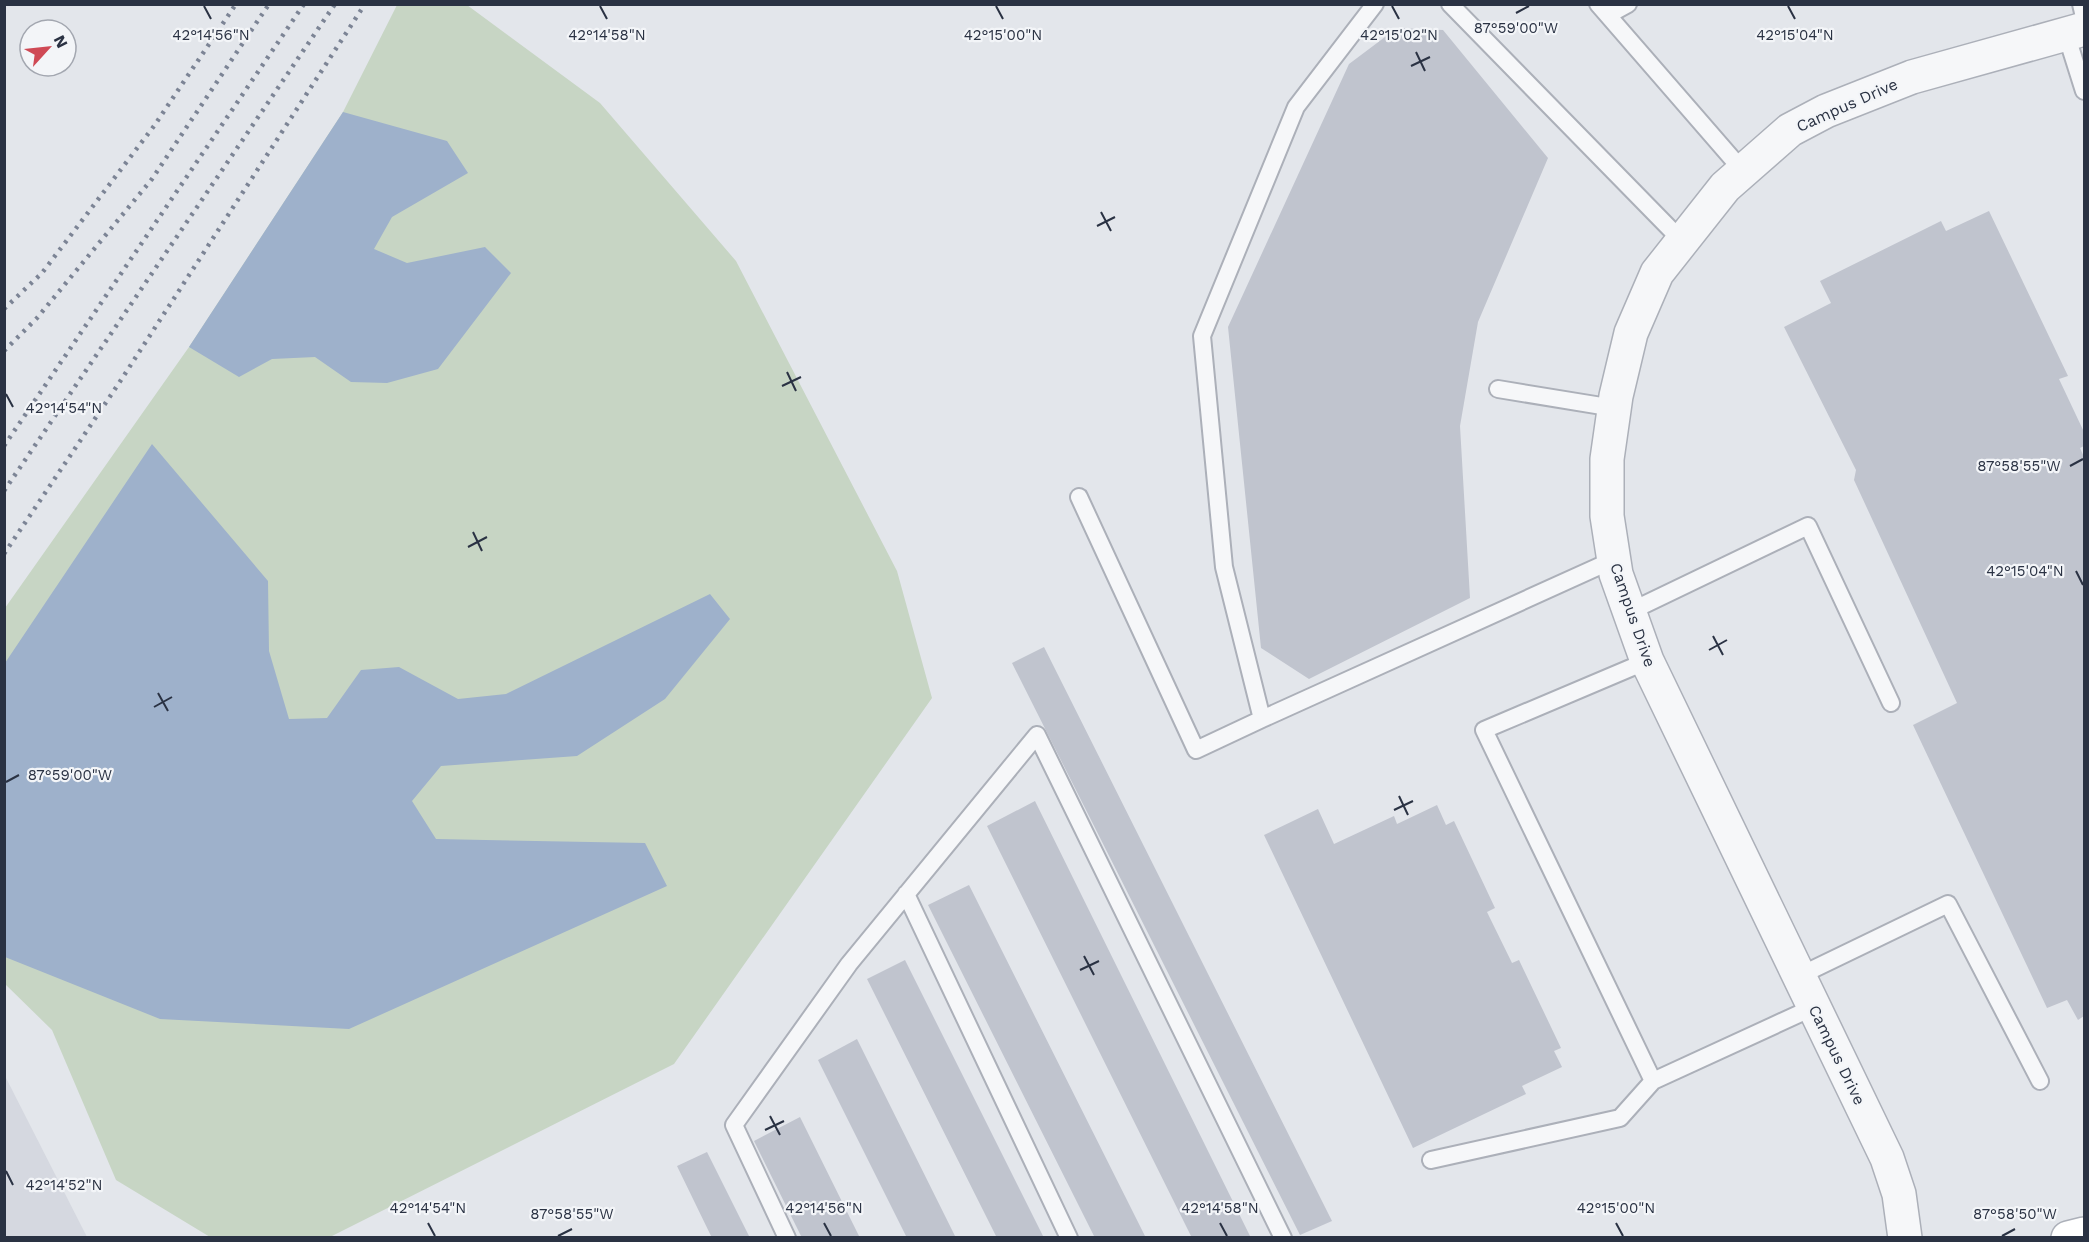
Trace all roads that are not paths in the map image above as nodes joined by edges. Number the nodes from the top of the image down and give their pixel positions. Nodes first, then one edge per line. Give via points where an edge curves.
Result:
1 (1375, 4) edge
2 (1450, 4) edge
3 (1628, 4) edge
4 (2081, 4) edge
5 (1603, 10) edge
6 (2078, 26) edge
7 (2085, 90) edge
8 (1743, 171) junction
9 (1682, 241) junction
10 (1498, 389) dead end
11 (1614, 408) junction
12 (1079, 497) dead end
13 (1614, 560) junction
14 (1629, 612) junction
15 (1647, 661) junction
16 (1892, 703) dead end
17 (1262, 719) junction
18 (906, 894) junction
19 (1799, 976) junction
20 (1814, 1007) junction
21 (1653, 1080) junction
22 (2040, 1082) dead end
23 (1431, 1160) dead end
24 (2085, 1234) edge
25 (787, 1238) edge
26 (1069, 1238) edge
27 (1283, 1238) edge
28 (1905, 1238) edge
29 (2068, 1238) edge

1 - 17 lane via 1296,107 1202,336 1224,567
2 - 9 lane
3 - 5 lane
4 - 6 lane
5 - 8 lane
6 - 7 lane
6 - 8 street, Campus Drive via 1912,76 1826,111 1790,130
8 - 9 street, Campus Drive via 1725,186
9 - 11 street, Campus Drive via 1657,273 1631,333
10 - 11 lane
11 - 13 street, Campus Drive via 1607,459 1607,516
12 - 17 lane via 1196,750
13 - 14 street, Campus Drive
13 - 17 lane
14 - 15 street, Campus Drive
14 - 16 lane via 1808,526
15 - 19 street, Campus Drive
15 - 21 lane via 1484,730
18 - 25 lane via 849,964 734,1125
18 - 26 lane
18 - 27 lane via 1037,735
19 - 20 street, Campus Drive
19 - 22 lane via 1948,904
20 - 21 lane
20 - 28 street, Campus Drive via 1887,1158 1899,1194
21 - 23 lane via 1620,1118
24 - 29 main road

